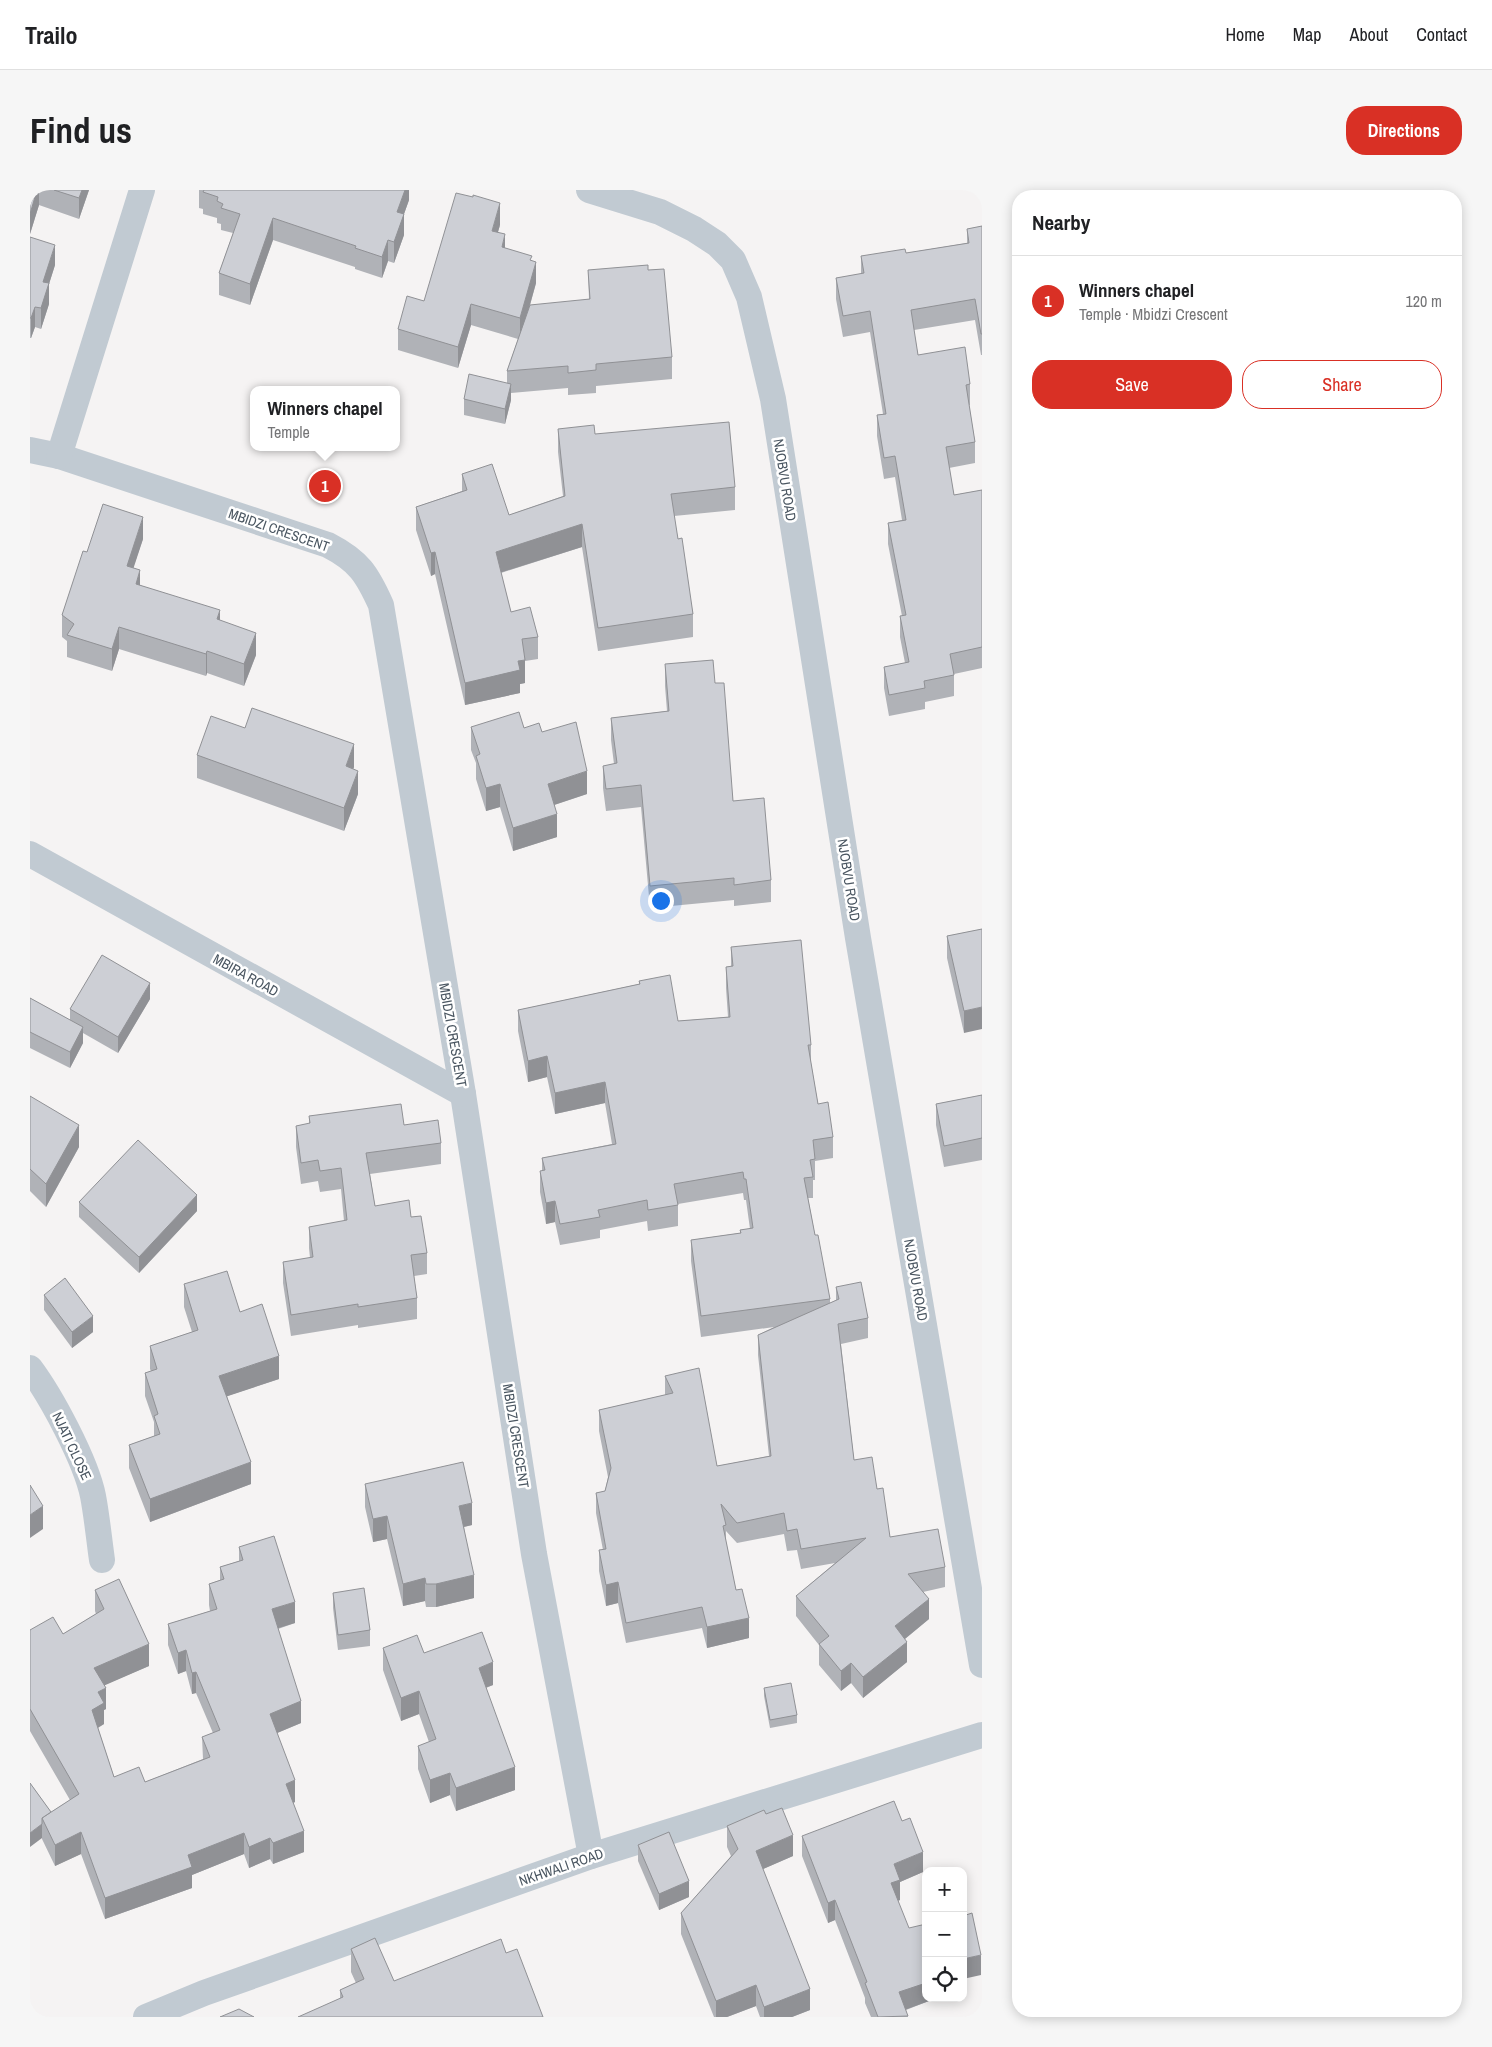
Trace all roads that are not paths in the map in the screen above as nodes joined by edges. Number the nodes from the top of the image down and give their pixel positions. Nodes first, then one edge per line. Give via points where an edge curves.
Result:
1 (142, 190) edge
2 (588, 190) edge
3 (30, 450) edge
4 (59, 456) junction
5 (30, 854) edge
6 (463, 1094) junction
7 (30, 1368) edge
8 (102, 1560) dead end
9 (982, 1664) edge
10 (982, 1735) edge
11 (592, 1856) junction
12 (146, 2017) edge

1 - 4 street
2 - 9 street, NJOBVU ROAD via 660,212 717,244 733,260 749,297 772,400 861,957
3 - 4 street, MBIDZI CRESCENT
4 - 6 street, MBIDZI CRESCENT via 328,545 358,564 374,588 381,605
5 - 6 street, MBIRA ROAD
6 - 11 street, MBIDZI CRESCENT via 534,1554
7 - 8 street, NJATI CLOSE via 63,1423 86,1474 93,1494
10 - 11 street, NKHWALI ROAD
11 - 12 street, NKHWALI ROAD via 204,1993

